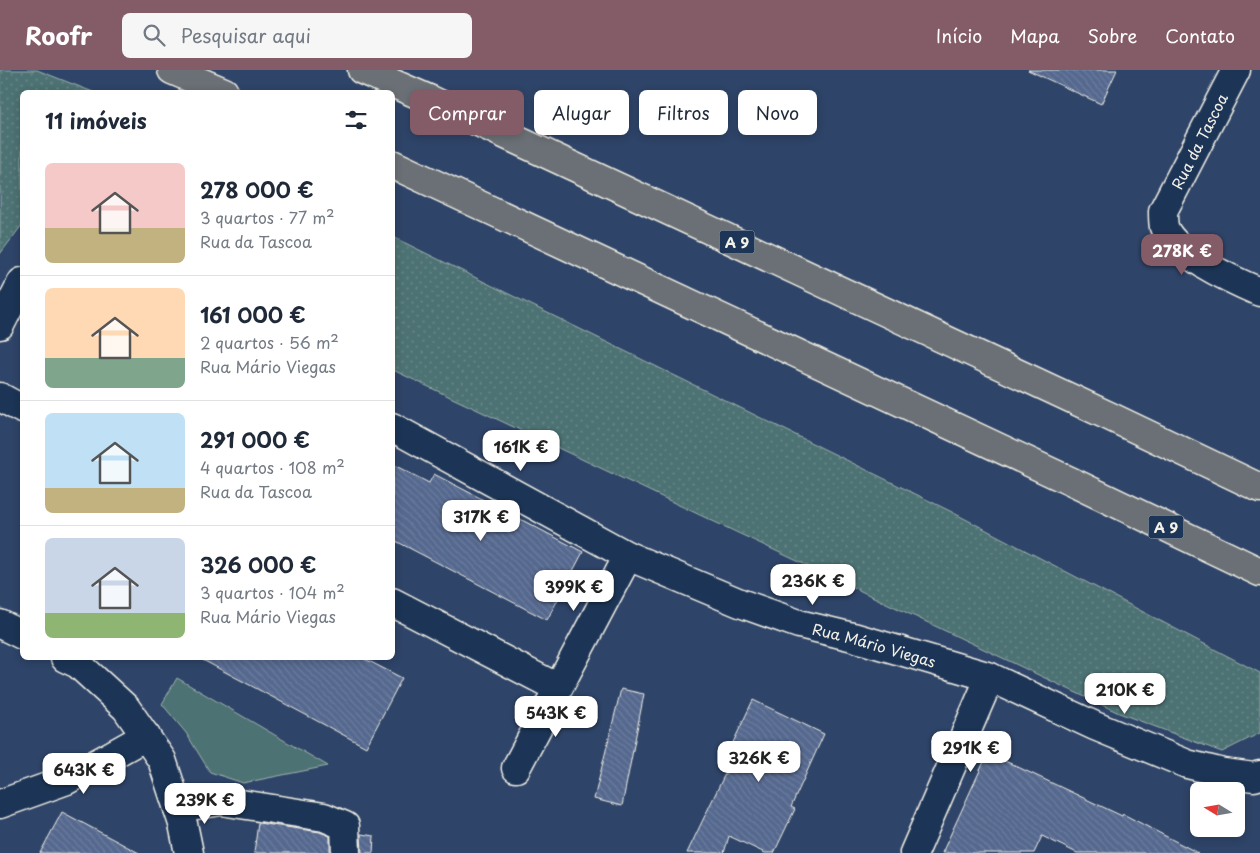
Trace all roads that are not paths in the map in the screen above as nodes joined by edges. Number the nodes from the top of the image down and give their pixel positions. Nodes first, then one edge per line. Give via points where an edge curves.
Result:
1 (172, 70) edge
2 (362, 70) edge
3 (1236, 70) edge
4 (219, 90) edge
5 (395, 165) edge
6 (20, 286) edge
7 (1260, 292) edge
8 (0, 325) edge
9 (0, 397) edge
10 (20, 408) edge
11 (395, 429) edge
12 (1260, 488) edge
13 (628, 556) junction
14 (1260, 572) edge
15 (395, 604) edge
16 (0, 624) edge
17 (20, 634) edge
18 (69, 660) edge
19 (990, 677) junction
20 (558, 688) junction
21 (146, 736) junction
22 (516, 768) dead end
23 (1260, 776) edge
24 (0, 804) edge
25 (178, 808) junction
26 (189, 853) edge
27 (346, 853) edge
28 (914, 853) edge

1 - 4 highway
2 - 12 highway, A 9
3 - 7 street, Rua da Tascoa via 1163,211 1164,227 1176,244 1198,261
5 - 14 highway, A 9
6 - 8 street
9 - 10 street
11 - 13 street, Rua Mário Viegas
13 - 19 street, Rua Mário Viegas via 799,624
13 - 20 street
15 - 20 street
16 - 17 street
18 - 21 street via 78,664 126,708
19 - 23 street, Rua Mário Viegas via 1095,726 1188,764 1224,773
19 - 28 street
20 - 22 street
21 - 24 street via 68,780
21 - 25 street via 162,760
25 - 26 street
25 - 27 street via 221,801 324,817 345,826

